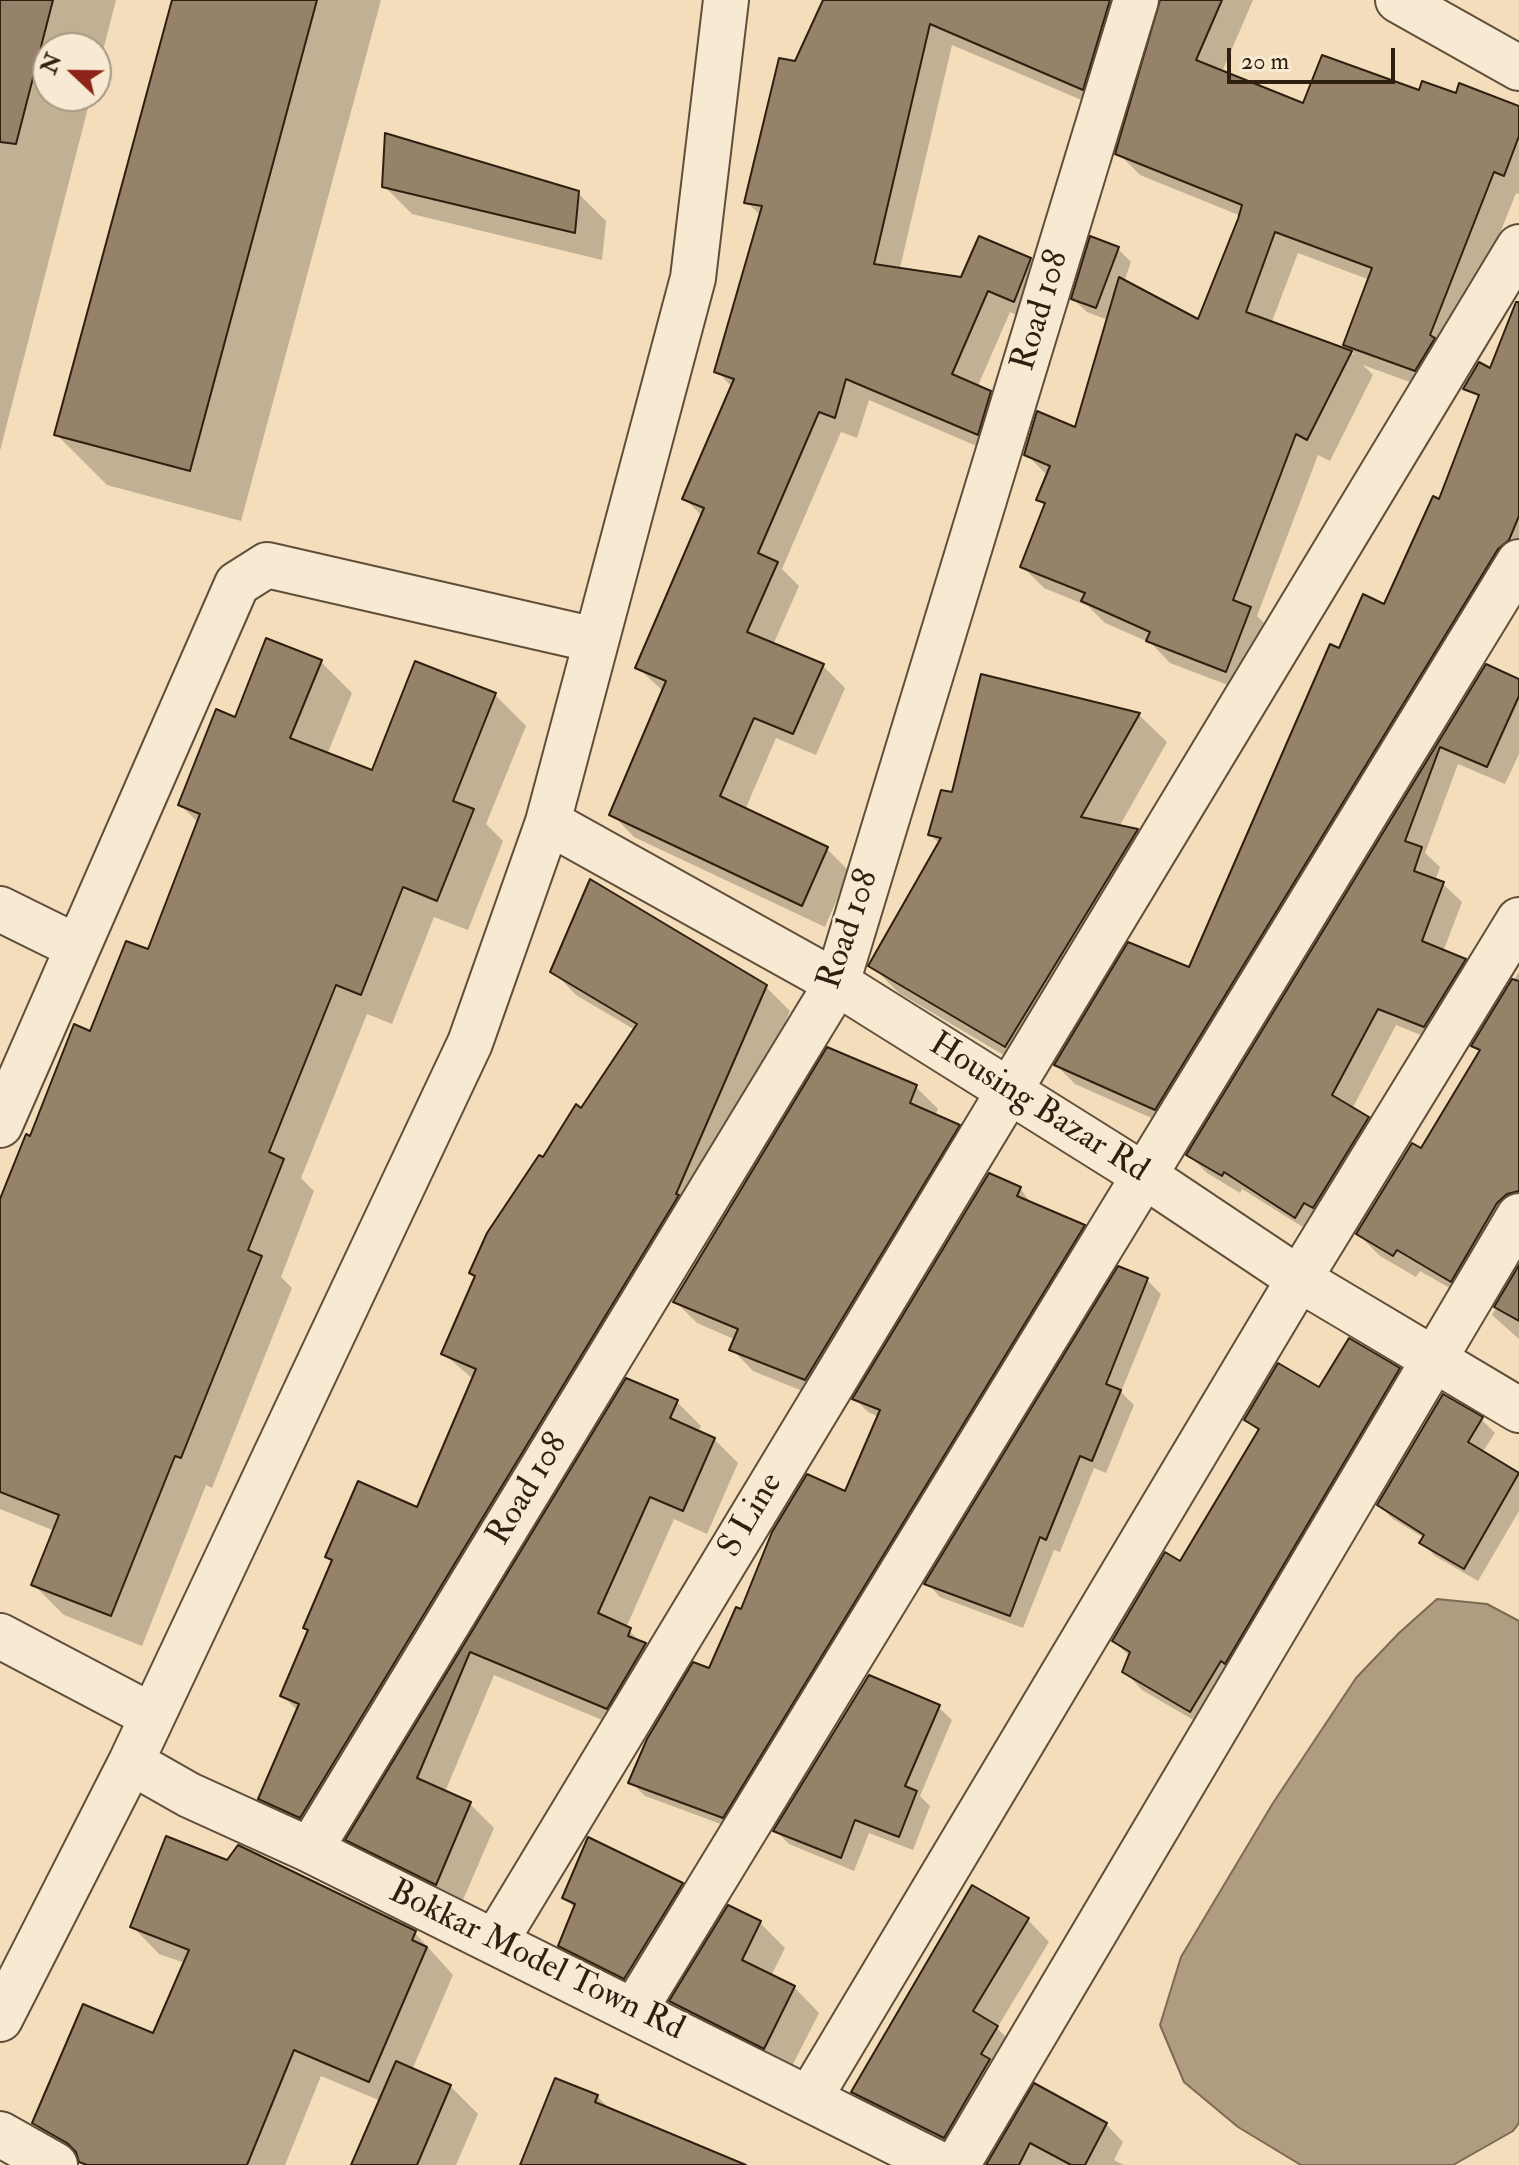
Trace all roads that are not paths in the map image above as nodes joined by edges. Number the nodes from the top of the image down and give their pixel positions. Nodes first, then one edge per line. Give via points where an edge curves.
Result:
1 (726, 0) edge
2 (1136, 0) edge
3 (1398, 0) edge
4 (1466, 15) edge
5 (1519, 68) edge
6 (1519, 247) edge
7 (1519, 562) edge
8 (595, 640) junction
9 (548, 822) junction
10 (0, 909) edge
11 (1519, 920) edge
12 (77, 947) junction
13 (837, 983) junction
14 (1011, 1093) junction
15 (0, 1125) edge
16 (1145, 1176) junction
17 (1519, 1216) edge
18 (1299, 1279) junction
19 (1434, 1359) junction
20 (1519, 1410) edge
21 (0, 1636) edge
22 (152, 1716) junction
23 (131, 1762) junction
24 (310, 1850) junction
25 (495, 1942) junction
26 (634, 2011) junction
27 (0, 2019) edge
28 (809, 2099) junction
29 (0, 2134) edge
30 (55, 2165) edge
31 (941, 2165) edge
32 (957, 2165) edge

1 - 8 street via 693,278
2 - 13 street, Road 108
3 - 4 street
4 - 5 street
6 - 14 street, S Line
7 - 16 street
8 - 9 street
8 - 12 street via 267,565 237,584
9 - 13 street, Housing Bazar Rd
9 - 22 street via 470,1043
10 - 12 street
11 - 18 street
12 - 15 street
13 - 14 street, Housing Bazar Rd
13 - 24 street, Road 108
14 - 16 street, Housing Bazar Rd
14 - 25 street, S Line
16 - 18 street, Housing Bazar Rd
16 - 26 street
17 - 19 street
18 - 19 street, Housing Bazar Rd
18 - 28 street
19 - 20 street, Housing Bazar Rd
19 - 32 street
21 - 22 street
22 - 23 street
23 - 24 street, Bokkar Model Town Rd via 189,1795
23 - 27 street
24 - 25 street, Bokkar Model Town Rd
25 - 26 street, Bokkar Model Town Rd
26 - 28 street, Bokkar Model Town Rd
28 - 31 street, Bokkar Model Town Rd
29 - 30 street

